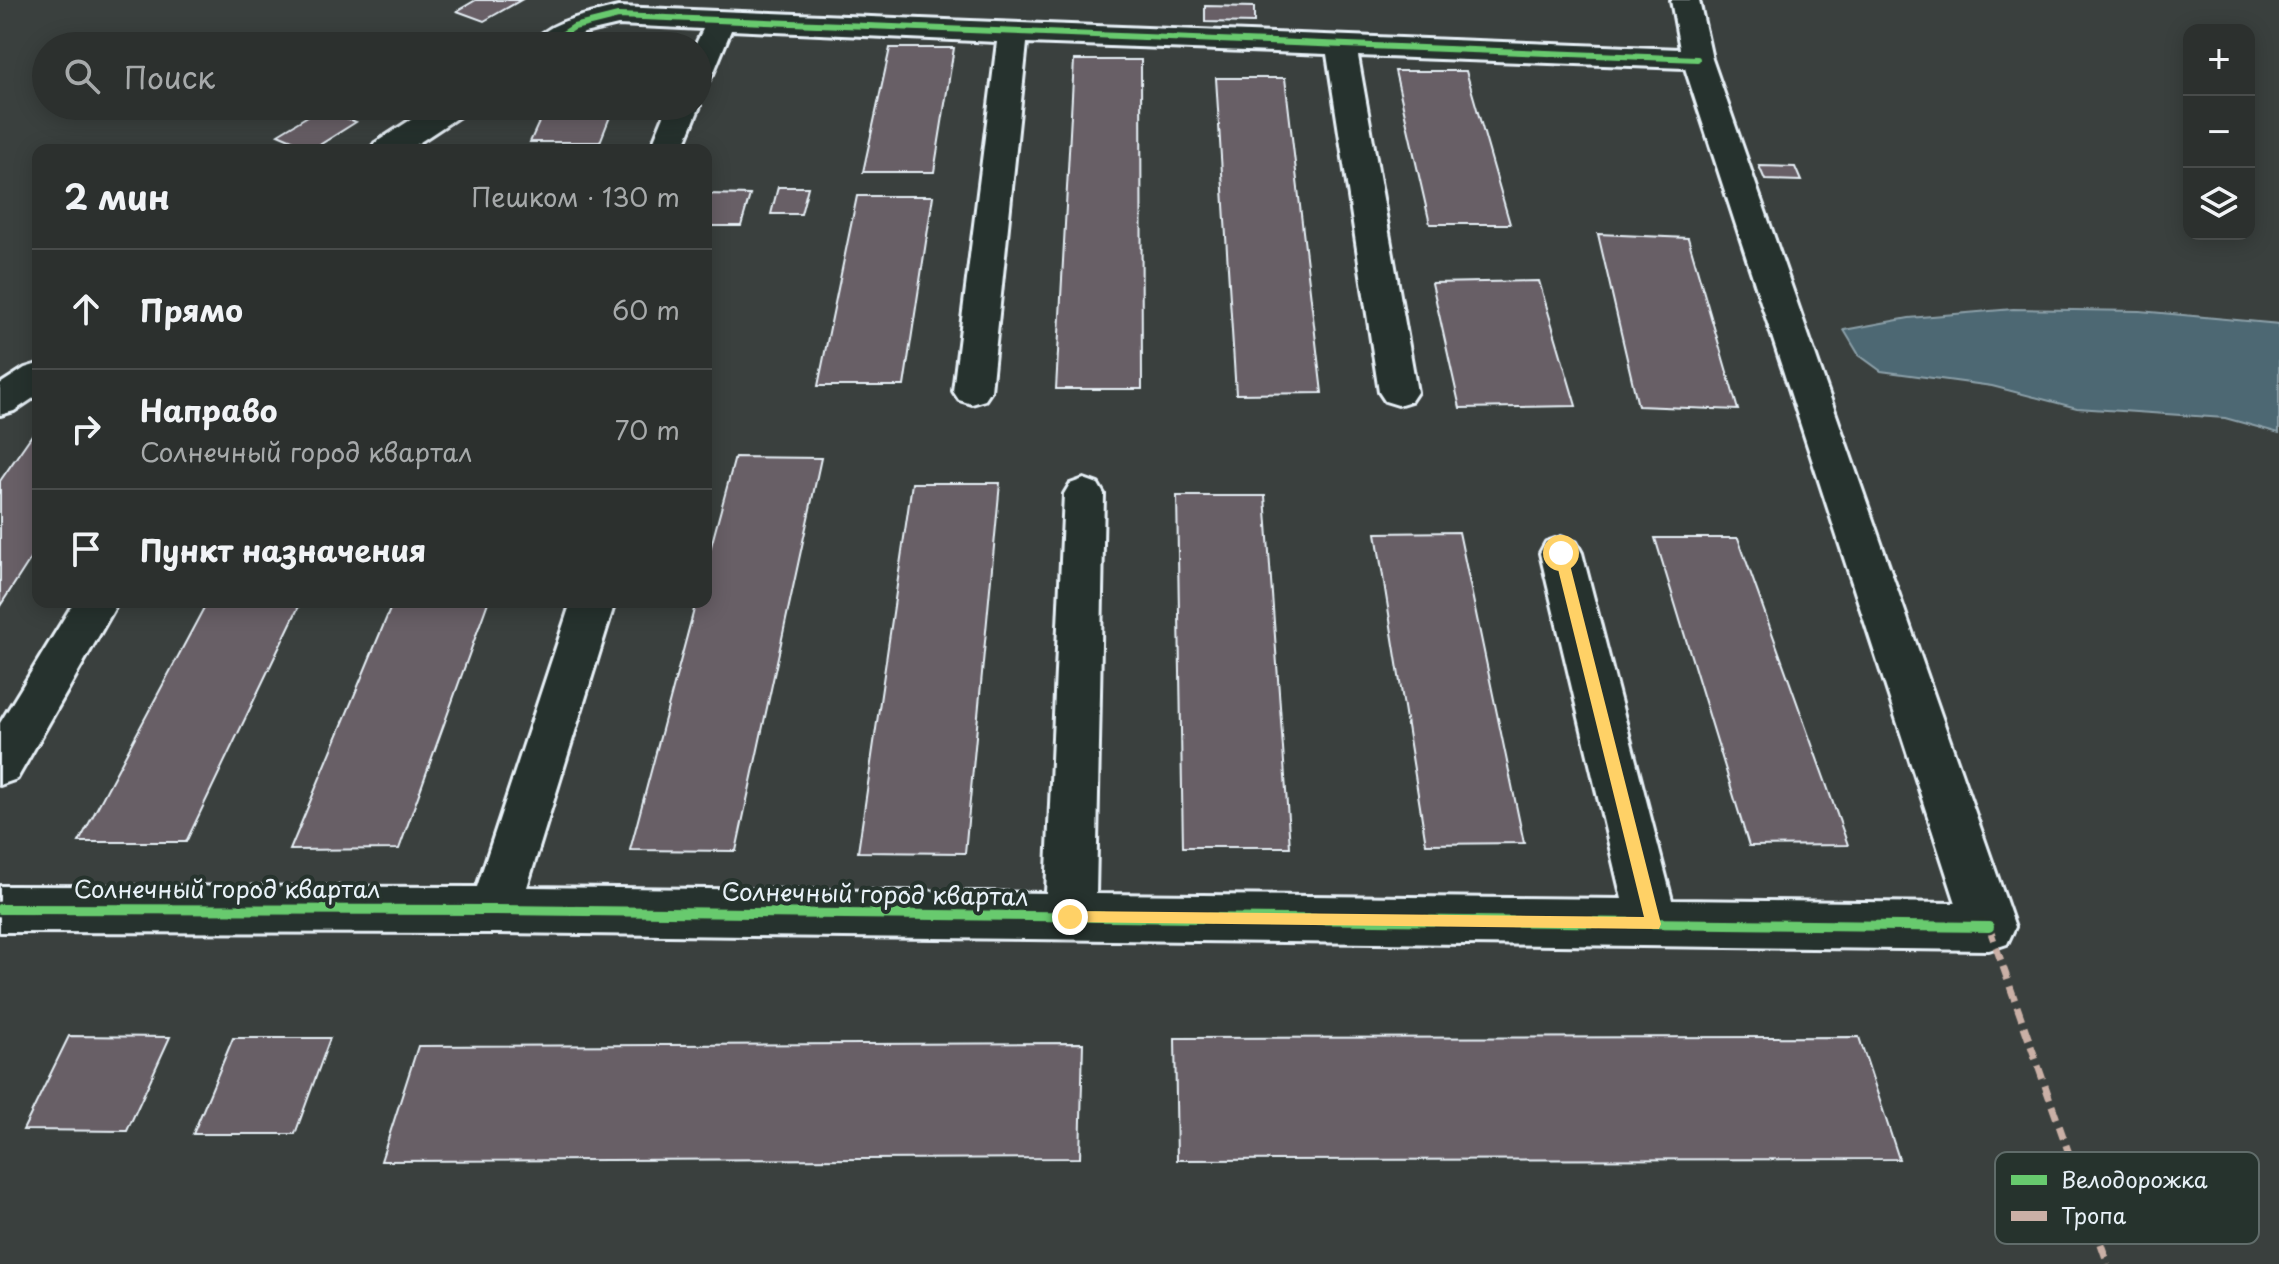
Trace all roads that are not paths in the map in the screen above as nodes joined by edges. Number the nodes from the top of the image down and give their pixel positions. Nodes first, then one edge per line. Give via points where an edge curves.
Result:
1 (1685, 0) edge
2 (721, 20) junction
3 (566, 32) edge
4 (1013, 34) junction
5 (712, 41) edge
6 (1341, 46) junction
7 (1697, 59) junction
8 (432, 120) edge
9 (678, 120) edge
10 (395, 144) edge
11 (668, 144) edge
12 (32, 381) edge
13 (972, 391) dead end
14 (1398, 392) dead end
15 (0, 402) edge
16 (1084, 494) dead end
17 (1561, 553) dead end
18 (92, 608) edge
19 (591, 608) edge
20 (0, 765) edge
21 (0, 909) edge
22 (495, 910) junction
23 (1070, 917) junction
24 (1653, 924) junction

1 - 7 street
2 - 3 street via 618,16
2 - 4 street
2 - 5 street
4 - 6 street
4 - 13 street
6 - 7 street
6 - 14 street
7 - 24 street, Солнечный город квартал via 1989,927
8 - 10 street
9 - 11 street
12 - 15 street
16 - 23 street
17 - 24 street
18 - 20 street
19 - 22 street
21 - 22 street, Солнечный город квартал
22 - 23 street, Солнечный город квартал
23 - 24 street, Солнечный город квартал

